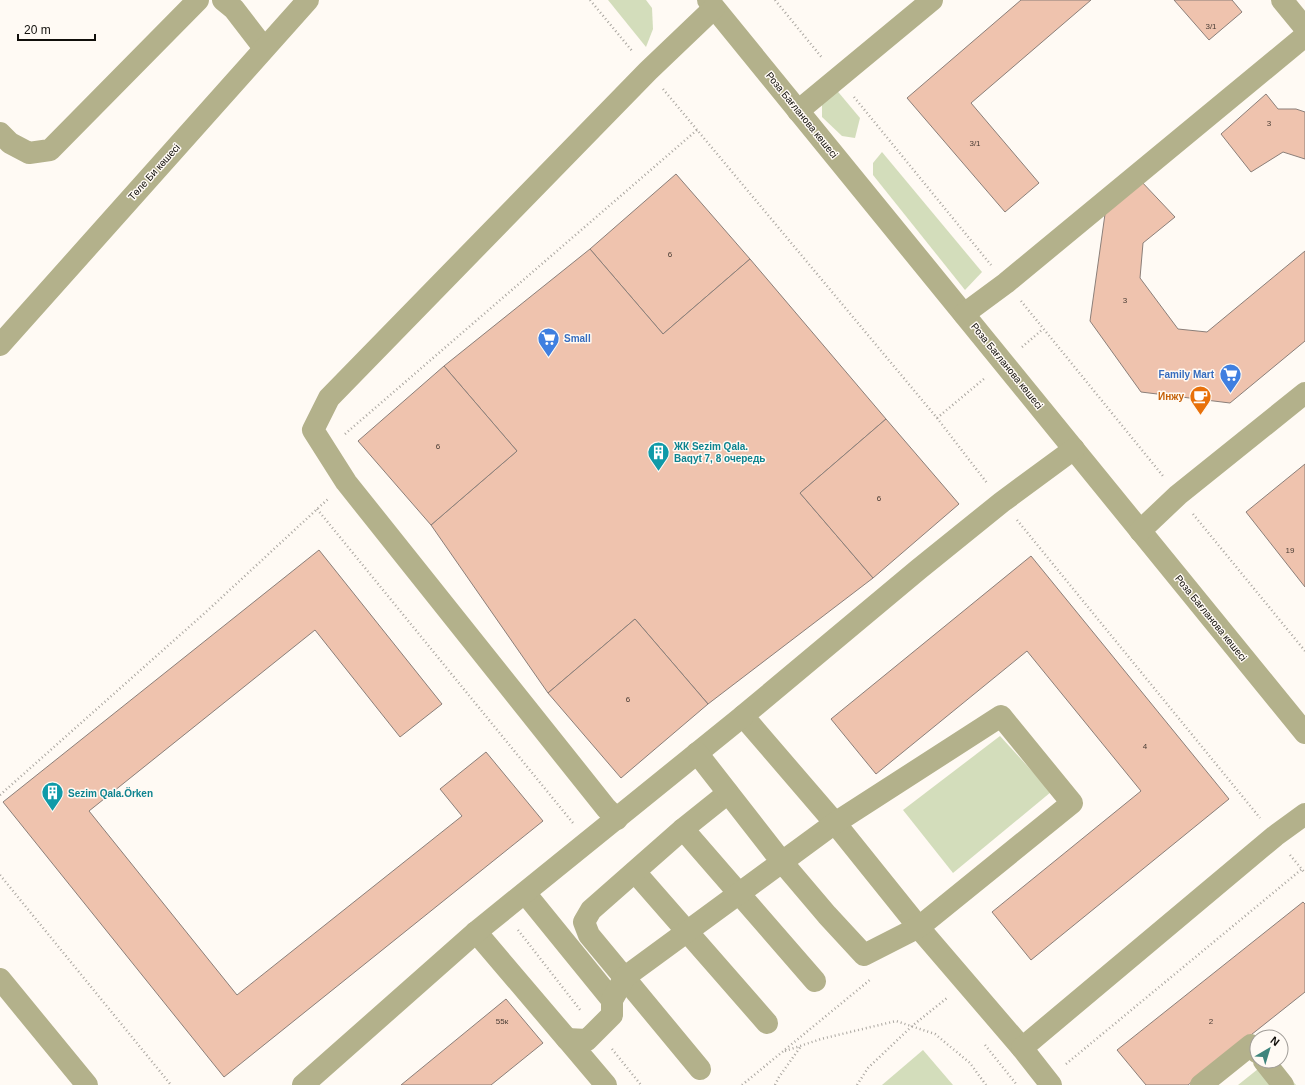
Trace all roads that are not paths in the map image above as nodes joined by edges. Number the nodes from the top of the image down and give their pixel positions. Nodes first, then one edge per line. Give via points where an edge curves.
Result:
1 (198, 0) edge
2 (223, 0) edge
3 (308, 0) edge
4 (932, 0) edge
5 (1282, 0) edge
6 (711, 4) edge
7 (1305, 28) edge
8 (1305, 36) edge
9 (264, 48) junction
10 (798, 110) junction
11 (0, 133) edge
12 (964, 314) junction
13 (0, 345) edge
14 (1305, 393) edge
15 (1074, 449) junction
16 (1140, 531) junction
17 (743, 716) junction
18 (1305, 733) edge
19 (697, 753) junction
20 (728, 793) junction
21 (1305, 814) edge
22 (617, 819) junction
23 (835, 823) junction
24 (683, 829) junction
25 (782, 862) junction
26 (634, 872) junction
27 (525, 893) junction
28 (739, 894) junction
29 (919, 928) junction
30 (476, 932) junction
31 (686, 932) junction
32 (624, 977) junction
33 (0, 979) edge
34 (815, 981) dead end
35 (612, 1000) junction
36 (767, 1023) dead end
37 (567, 1039) junction
38 (1249, 1047) edge
39 (1022, 1048) junction
40 (700, 1069) dead end
41 (1270, 1069) edge
42 (1049, 1082) edge
43 (87, 1085) edge
44 (303, 1085) edge
45 (606, 1085) edge
46 (1201, 1085) edge
47 (1283, 1085) edge

1 - 11 street via 50,150 29,152 10,143
2 - 9 street via 234,9
3 - 9 street, Төле Би көшесі
4 - 10 street
5 - 7 street
6 - 10 street, Роза Бағланова көшесі
6 - 22 street via 329,398 313,430 346,482
8 - 12 street via 1006,283
9 - 13 street, Төле Би көшесі
10 - 12 street, Роза Бағланова көшесі
12 - 15 street, Роза Бағланова көшесі
14 - 16 street via 1178,495
15 - 16 street, Роза Бағланова көшесі
15 - 17 street via 1002,502
16 - 18 street, Роза Бағланова көшесі
17 - 19 street
17 - 23 street
19 - 20 street
19 - 22 street
20 - 24 street
20 - 25 street
21 - 39 street via 1275,836
22 - 27 street
23 - 25 street
23 - 29 street
23 - 29 street via 1001,716 1072,803
24 - 26 street
24 - 28 street
25 - 28 street
25 - 29 street via 864,955
26 - 31 street
26 - 32 street via 591,910 584,922 589,935
27 - 30 street
27 - 35 street
28 - 31 street
28 - 34 street
29 - 39 street
30 - 37 street
30 - 44 street
31 - 32 street
31 - 36 street
32 - 35 street
32 - 40 street
33 - 43 street
35 - 37 street via 612,1015 587,1040
37 - 45 street
38 - 46 street
39 - 42 street
41 - 47 street

